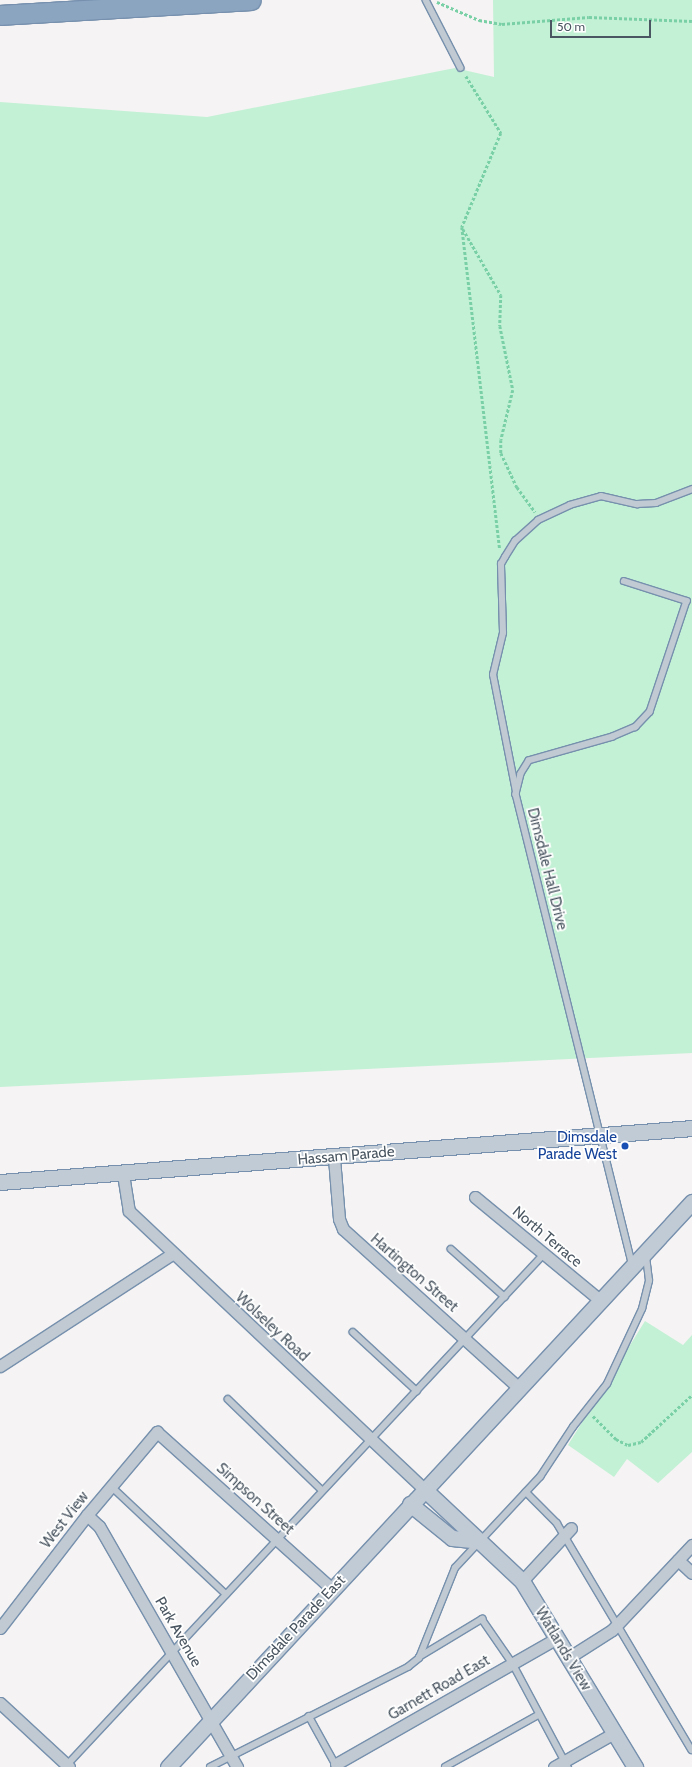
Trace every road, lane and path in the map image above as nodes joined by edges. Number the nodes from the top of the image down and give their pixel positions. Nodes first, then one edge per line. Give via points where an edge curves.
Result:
1 (250, 0) edge
2 (426, 0) edge
3 (432, 0) edge
4 (0, 15) edge
5 (692, 21) edge
6 (461, 68) joint
7 (462, 227) junction
8 (692, 489) edge
9 (535, 512) dead end
10 (502, 564) junction
11 (624, 581) dead end
12 (516, 794) junction
13 (692, 1128) edge
14 (599, 1134) junction
15 (334, 1158) junction
16 (123, 1174) junction
17 (0, 1182) edge
18 (475, 1197) dead end
19 (692, 1202) edge
20 (451, 1249) dead end
21 (646, 1253) junction
22 (172, 1254) junction
23 (544, 1254) junction
24 (633, 1267) junction
25 (504, 1297) junction
26 (601, 1301) junction
27 (353, 1332) dead end
28 (466, 1338) junction
29 (0, 1366) edge
30 (519, 1388) junction
31 (417, 1391) junction
32 (692, 1395) edge
33 (228, 1399) dead end
34 (586, 1409) junction
35 (157, 1432) joint
36 (369, 1438) junction
37 (111, 1486) junction
38 (424, 1489) junction
39 (322, 1490) junction
40 (526, 1492) junction
41 (410, 1504) junction
42 (87, 1515) junction
43 (568, 1531) junction
44 (277, 1539) junction
45 (479, 1541) junction
46 (692, 1545) edge
47 (678, 1560) junction
48 (692, 1573) edge
49 (522, 1581) junction
50 (332, 1589) junction
51 (226, 1594) junction
52 (617, 1625) junction
53 (0, 1628) edge
54 (557, 1638) junction
55 (173, 1652) junction
56 (419, 1658) junction
57 (568, 1658) junction
58 (513, 1664) junction
59 (0, 1703) edge
60 (538, 1715) junction
61 (309, 1716) junction
62 (210, 1721) junction
63 (614, 1733) junction
64 (692, 1750) edge
65 (230, 1755) junction
66 (566, 1764) edge
67 (67, 1766) edge
68 (336, 1766) edge
69 (168, 1767) edge
70 (210, 1767) edge
71 (237, 1767) edge
72 (445, 1767) edge
73 (554, 1767) edge
74 (635, 1767) edge

1 - 4 highway
2 - 6 lane
3 - 5 path via 479,20 502,24 589,17
6 - 7 path via 500,133
7 - 9 path via 501,295 500,326 513,390 501,440 501,453 517,487
7 - 10 path
8 - 10 lane via 656,503 637,504 601,496 570,505 538,520 515,541
10 - 12 lane via 503,633 493,675
11 - 12 lane, Dimsdale Hall Drive via 687,601 650,712 636,727 613,737 529,762 521,774
12 - 14 lane, Dimsdale Hall Drive
13 - 14 main road, Hassam Parade
14 - 15 main road, Hassam Parade
14 - 24 lane, Dimsdale Hall Drive
15 - 16 main road, Hassam Parade
15 - 28 street, Hartington Street via 339,1219 343,1229
16 - 17 main road, Hassam Parade
16 - 22 street, Wolseley Road via 129,1210
18 - 23 street, North Terrace
19 - 21 main road
20 - 25 lane
21 - 24 main road
21 - 34 lane via 649,1281 642,1309 607,1384
22 - 29 street
22 - 36 street, Wolseley Road
23 - 25 lane
23 - 26 street, North Terrace
24 - 26 main road
25 - 28 lane
26 - 30 main road
27 - 31 lane
28 - 30 street, Hartington Street
28 - 31 lane
30 - 38 main road
31 - 36 lane
32 - 34 path via 640,1442 628,1445 616,1439
33 - 39 lane
34 - 40 lane via 540,1477
35 - 37 street, West View
35 - 44 street, Simpson Street
36 - 38 street, Wolseley Road
36 - 39 lane
37 - 42 street, West View
37 - 51 lane
38 - 41 main road, Dimsdale Parade East
38 - 45 main road, Watlands View
39 - 44 lane
40 - 43 lane
40 - 45 lane
41 - 45 main road via 452,1538
41 - 50 main road, Dimsdale Parade East
42 - 53 street, West View
42 - 55 street, Park Avenue via 99,1526
43 - 49 street
43 - 52 lane
44 - 50 street, Simpson Street
44 - 51 lane
45 - 49 main road, Watlands View
45 - 56 lane via 455,1568
46 - 47 street
47 - 48 street
47 - 52 street
49 - 54 main road, Watlands View
50 - 62 main road, Dimsdale Parade East
51 - 55 lane
52 - 57 street
52 - 64 lane
54 - 57 main road, Watlands View
54 - 58 street, Garnett Road East
55 - 62 street, Park Avenue
55 - 67 lane
56 - 58 lane via 482,1619
56 - 61 lane via 408,1667
57 - 63 main road, Watlands View
58 - 60 lane
58 - 68 street, Garnett Road East
59 - 67 street
60 - 66 lane
60 - 72 lane
61 - 65 lane
61 - 68 lane
62 - 65 street, Park Avenue
62 - 69 main road, Dimsdale Parade East
63 - 66 street
63 - 74 main road, Watlands View
65 - 70 lane
65 - 71 street, Park Avenue
66 - 73 street

